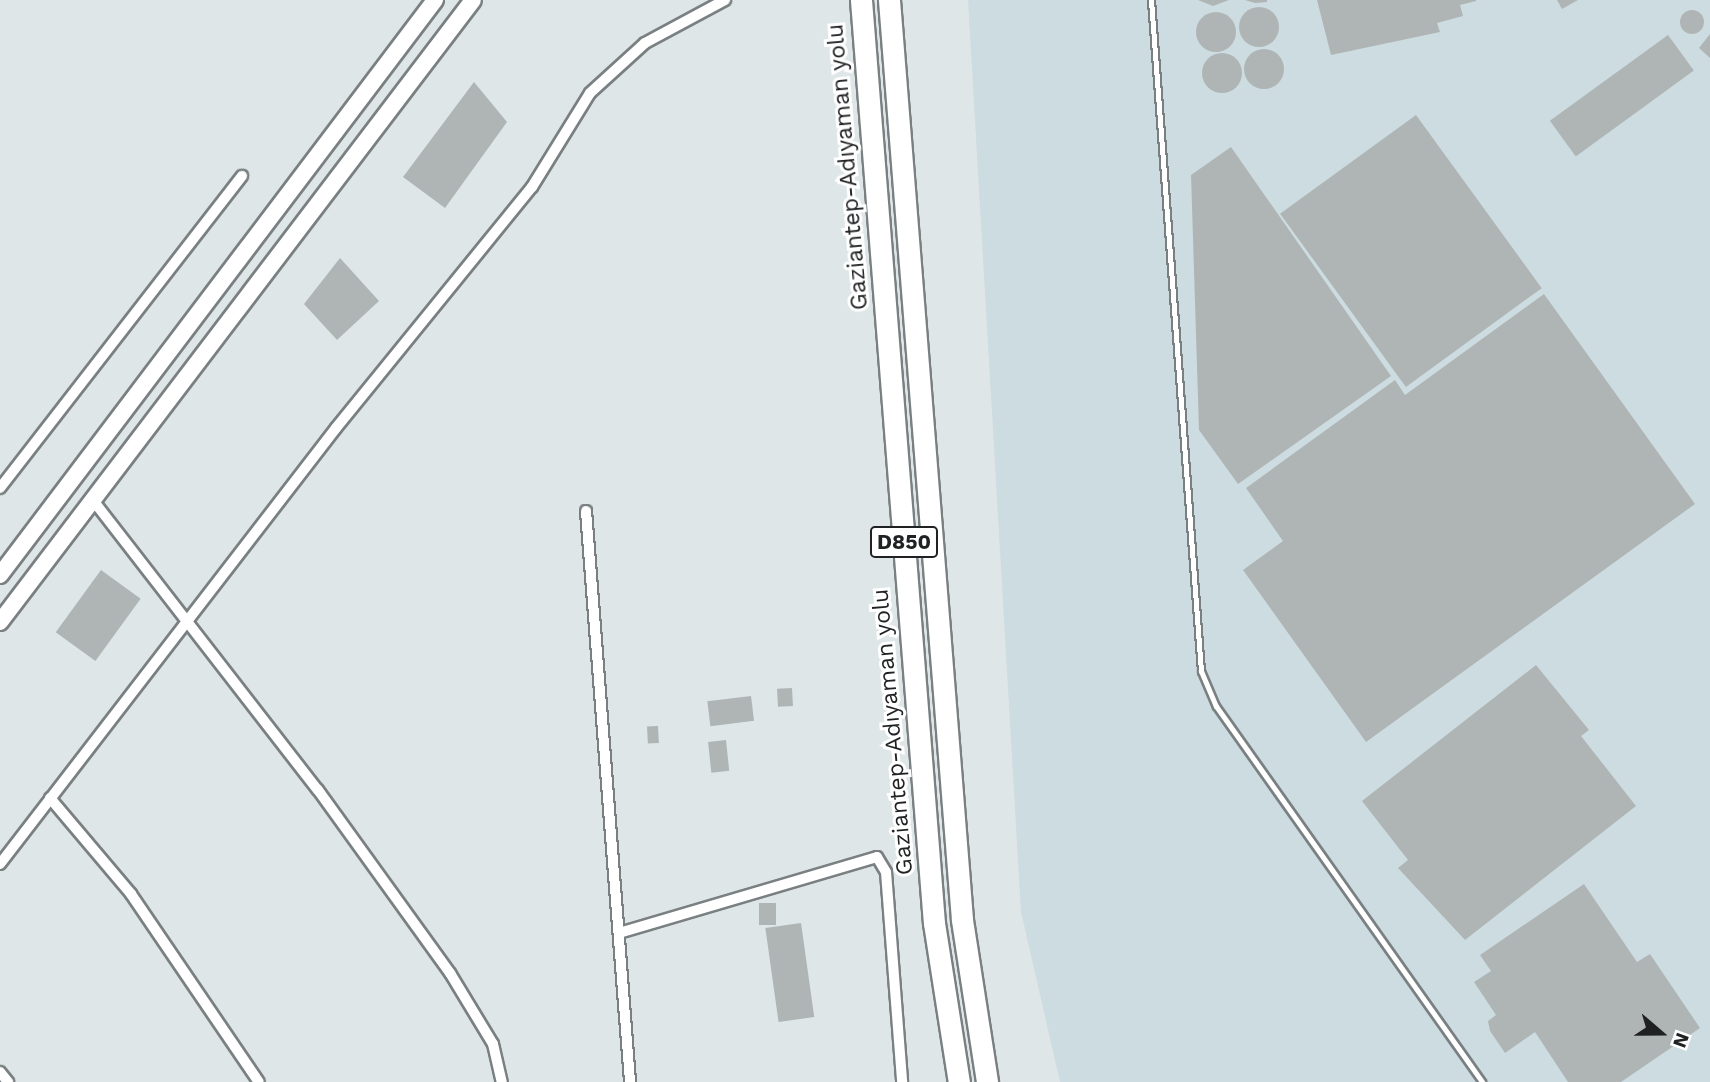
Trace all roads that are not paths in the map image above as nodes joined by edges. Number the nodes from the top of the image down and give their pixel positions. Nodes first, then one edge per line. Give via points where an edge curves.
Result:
1 (435, 0) edge
2 (473, 0) edge
3 (725, 0) edge
4 (860, 0) edge
5 (889, 0) edge
6 (1151, 0) edge
7 (242, 176) dead end
8 (0, 488) edge
9 (92, 499) junction
10 (586, 512) dead end
11 (0, 575) edge
12 (186, 620) junction
13 (0, 622) edge
14 (50, 798) junction
15 (0, 864) edge
16 (619, 933) junction
17 (0, 1072) edge
18 (8, 1082) edge
19 (259, 1082) edge
20 (502, 1082) edge
21 (630, 1082) edge
22 (902, 1082) edge
23 (959, 1082) edge
24 (987, 1082) edge
25 (1482, 1082) edge

1 - 11 street
2 - 9 street
3 - 12 street via 645,43 590,93 532,187
4 - 23 highway, Gaziantep-Adıyaman yolu / D850 via 934,923
5 - 24 highway, D850 via 962,920
6 - 25 lane via 1201,671 1216,706
7 - 8 street
9 - 12 street
9 - 13 street
10 - 16 street via 601,636
12 - 14 street
12 - 20 street via 450,973 493,1044
14 - 15 street
14 - 19 street via 131,894
16 - 21 street
16 - 22 street via 877,858 886,872
17 - 18 street

